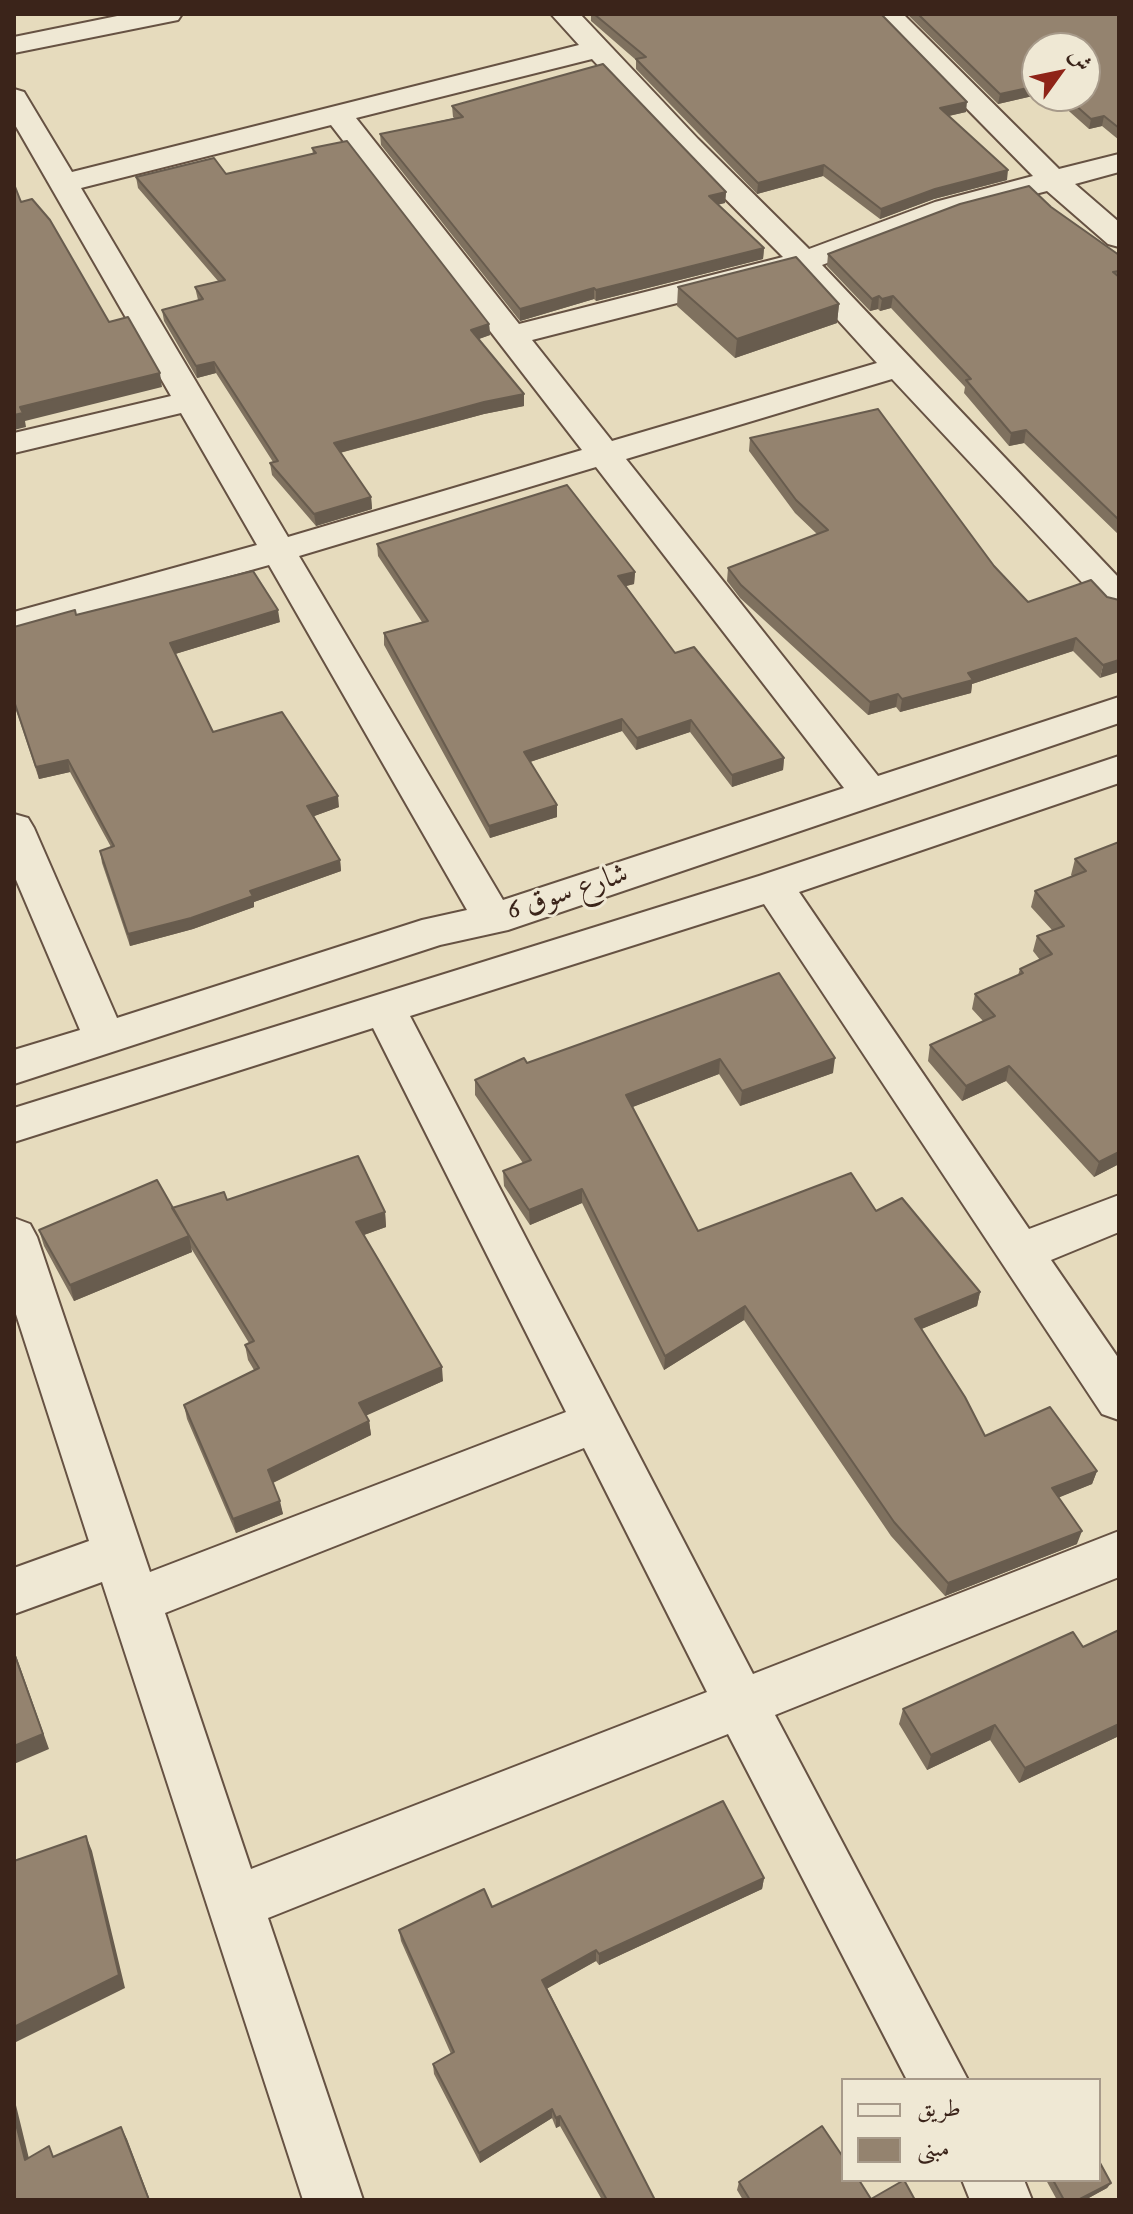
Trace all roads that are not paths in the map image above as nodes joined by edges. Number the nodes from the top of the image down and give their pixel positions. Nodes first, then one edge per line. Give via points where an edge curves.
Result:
1 (565, 14) edge
2 (888, 14) edge
3 (161, 15) edge
4 (14, 45) edge
5 (597, 49) junction
6 (14, 98) edge
7 (337, 113) junction
8 (1119, 163) edge
9 (1054, 181) junction
10 (64, 183) junction
11 (1119, 238) edge
12 (804, 261) junction
13 (511, 336) junction
14 (900, 366) junction
15 (191, 401) junction
16 (14, 443) edge
17 (604, 454) junction
18 (278, 551) junction
19 (1119, 600) edge
20 (14, 624) edge
21 (1119, 710) edge
22 (1119, 769) edge
23 (870, 794) junction
24 (14, 828) edge
25 (773, 886) junction
26 (493, 919) junction
27 (385, 1010) junction
28 (105, 1039) junction
29 (14, 1067) edge
30 (14, 1125) edge
31 (1119, 1213) edge
32 (14, 1237) edge
33 (1020, 1252) junction
34 (1119, 1399) edge
35 (595, 1422) junction
36 (118, 1553) junction
37 (1119, 1554) edge
38 (14, 1591) edge
39 (133, 1602) junction
40 (740, 1703) junction
41 (233, 1904) junction
42 (938, 2078) edge
43 (993, 2182) edge
44 (333, 2200) edge
45 (1002, 2200) edge

1 - 5 street
2 - 9 street
3 - 4 street
5 - 7 street
5 - 12 street
6 - 10 street
7 - 10 street
7 - 13 street
8 - 9 street
9 - 11 street
9 - 12 street via 946,208
10 - 15 street
12 - 13 street
12 - 14 street
13 - 17 street
14 - 17 street
14 - 19 street
15 - 16 street
15 - 18 street
17 - 18 street
17 - 23 street
18 - 20 street
18 - 26 street
21 - 23 street, شارع سوق 6
22 - 25 street, شارع سوق 6
23 - 26 street, شارع سوق 6
24 - 28 street
25 - 27 street, شارع سوق 6
25 - 33 street
26 - 28 street, شارع سوق 6 via 437,931
27 - 30 street, شارع سوق 6
27 - 35 street
28 - 29 street, شارع سوق 6
31 - 33 street
32 - 36 street
33 - 34 street
35 - 39 street
35 - 40 street
36 - 38 street
36 - 39 street
37 - 40 street
39 - 41 street
40 - 41 street
40 - 42 street
41 - 44 street
43 - 45 street

